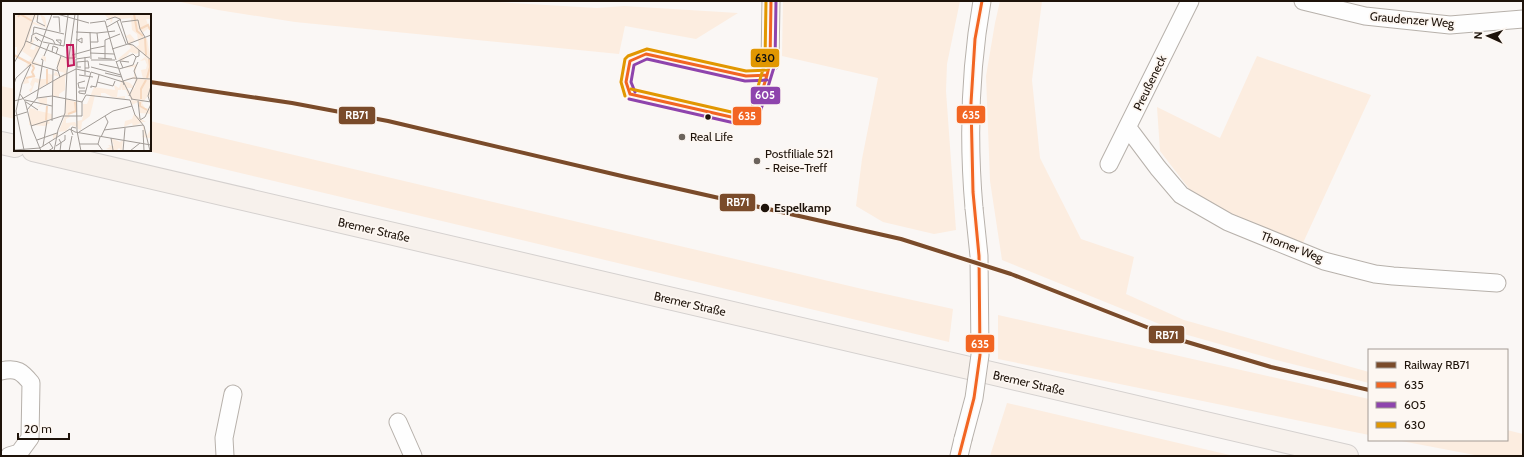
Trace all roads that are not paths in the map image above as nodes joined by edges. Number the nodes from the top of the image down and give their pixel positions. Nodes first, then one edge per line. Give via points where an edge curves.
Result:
1 (771, 1) edge
2 (982, 1) edge
3 (1190, 1) edge
4 (1303, 1) edge
5 (1523, 19) edge
6 (770, 63) dead end
7 (1128, 128) junction
8 (1, 143) edge
9 (14, 146) edge
10 (37, 151) edge
11 (1109, 164) dead end
12 (1497, 283) dead end
13 (1, 371) edge
14 (233, 394) dead end
15 (398, 422) dead end
16 (10, 456) edge
17 (225, 456) edge
18 (413, 456) edge
19 (959, 456) edge
20 (1347, 456) edge

1 - 6 street
2 - 19 street, bridge via 975,39 971,103 974,208 979,256 980,355 974,398
3 - 7 street, Preußeneck
4 - 5 street, Graudenzer Weg via 1365,16 1450,25
7 - 11 street, Preußeneck
7 - 12 street, Thorner Weg via 1181,196 1228,222 1324,261 1375,274
8 - 9 main road
10 - 20 main road, Bremer Straße
13 - 16 street via 7,369 22,372 31,383 30,438 19,453
14 - 17 street via 224,438
15 - 18 street

